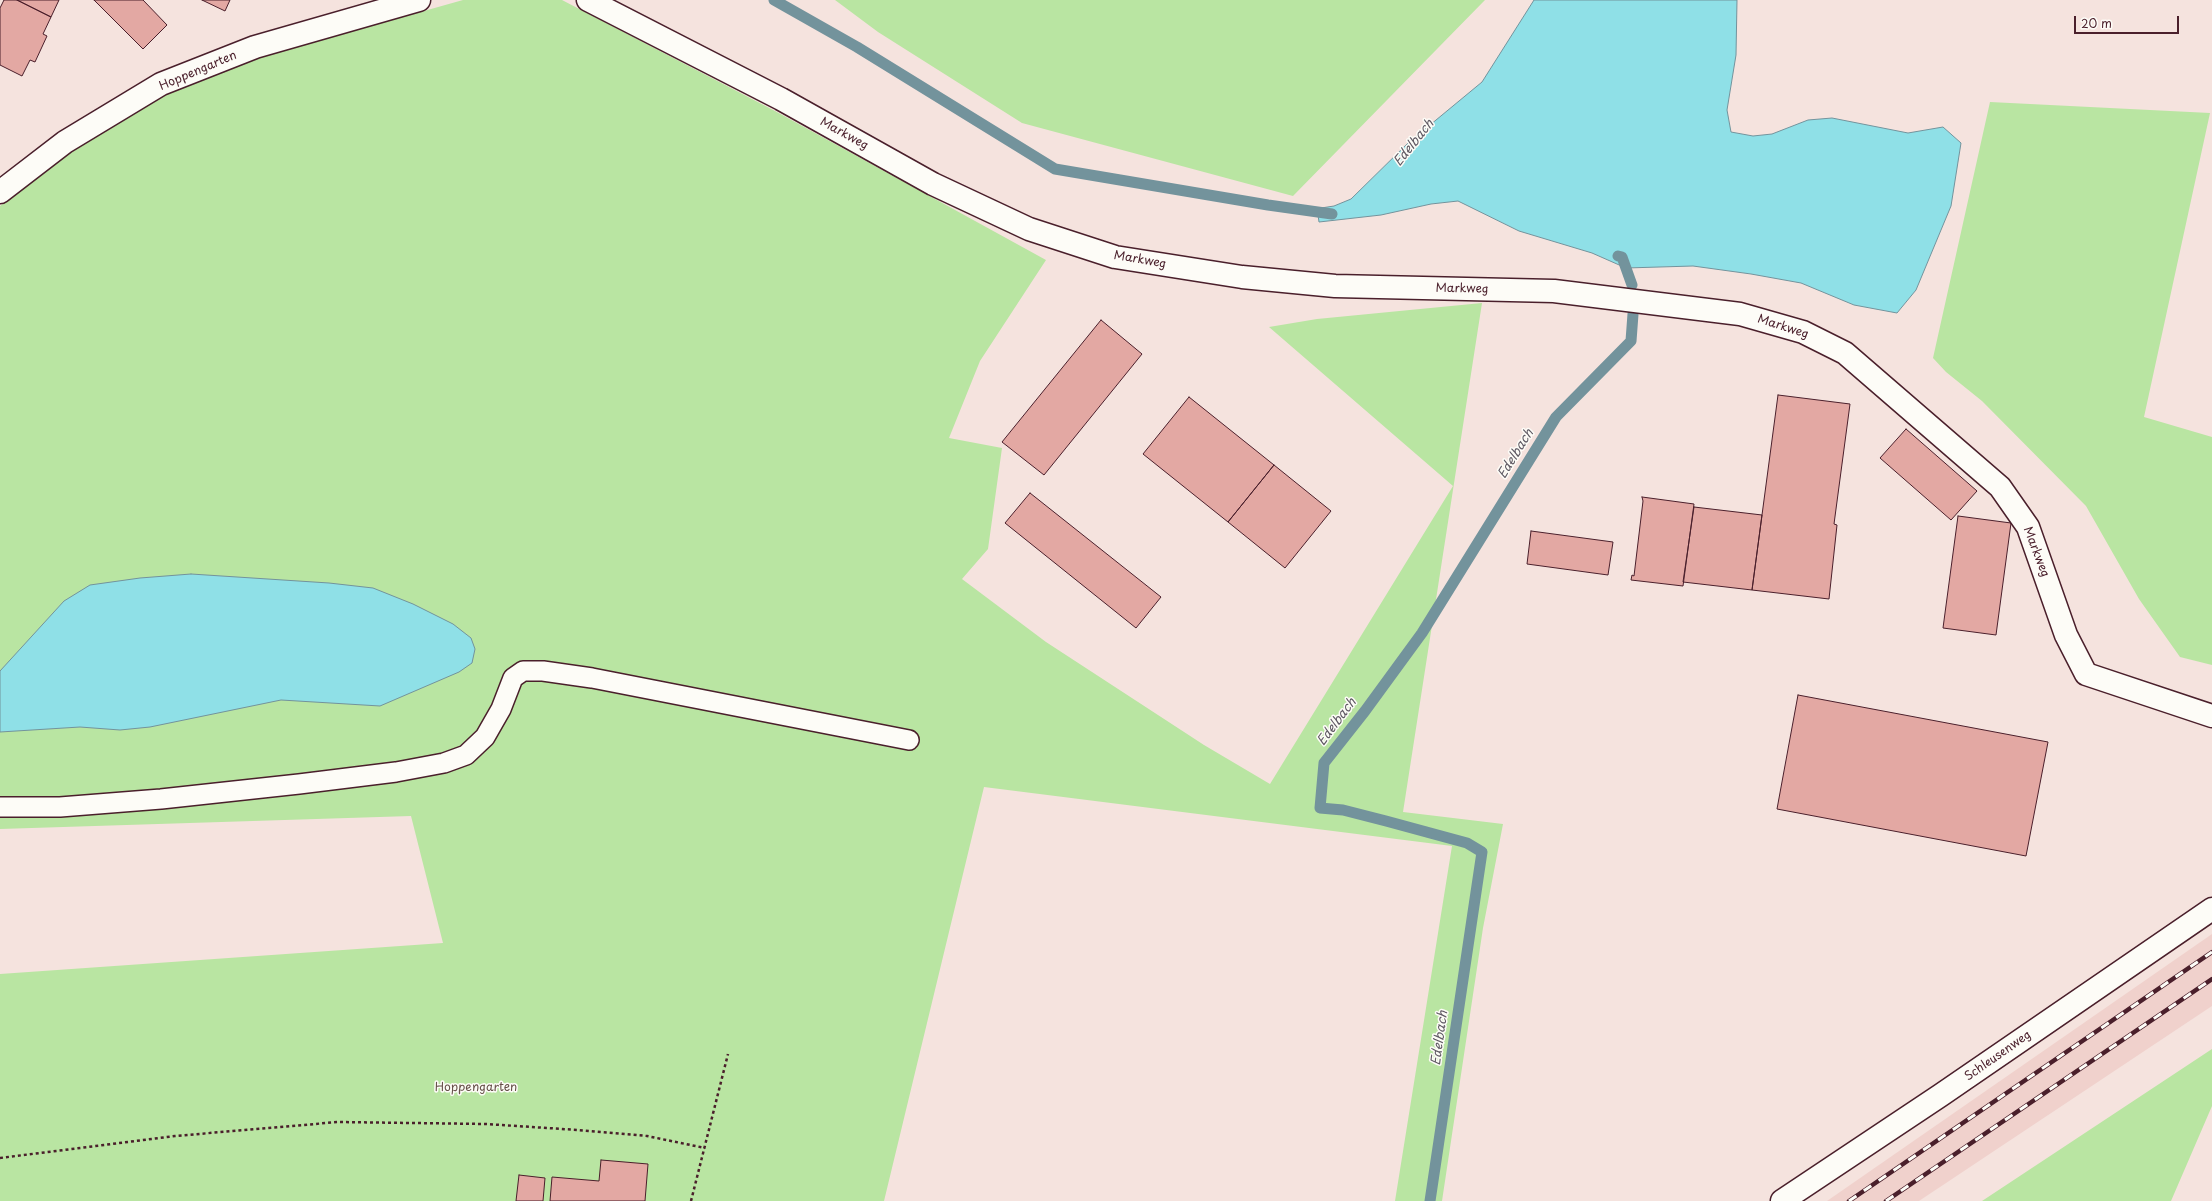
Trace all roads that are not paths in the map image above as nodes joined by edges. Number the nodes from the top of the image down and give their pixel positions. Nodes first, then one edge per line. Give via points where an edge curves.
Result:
1 (419, 0) edge
2 (588, 0) edge
3 (0, 192) edge
4 (2212, 716) edge
5 (909, 740) dead end
6 (0, 806) edge
7 (2212, 909) edge
8 (1782, 1201) edge

1 - 3 street, Hoppengarten via 256,47 161,84 65,142
2 - 4 street, Markweg via 780,99 933,184 1029,229 1115,257 1242,277 1335,286 1554,291 1740,314 1803,332 1845,353 2000,487 2028,527 2066,635 2086,674
5 - 6 lane via 592,678 543,671 523,671 513,678 501,709 485,737 466,755 444,764 396,772 161,799 60,807
7 - 8 street, Schleusenweg

